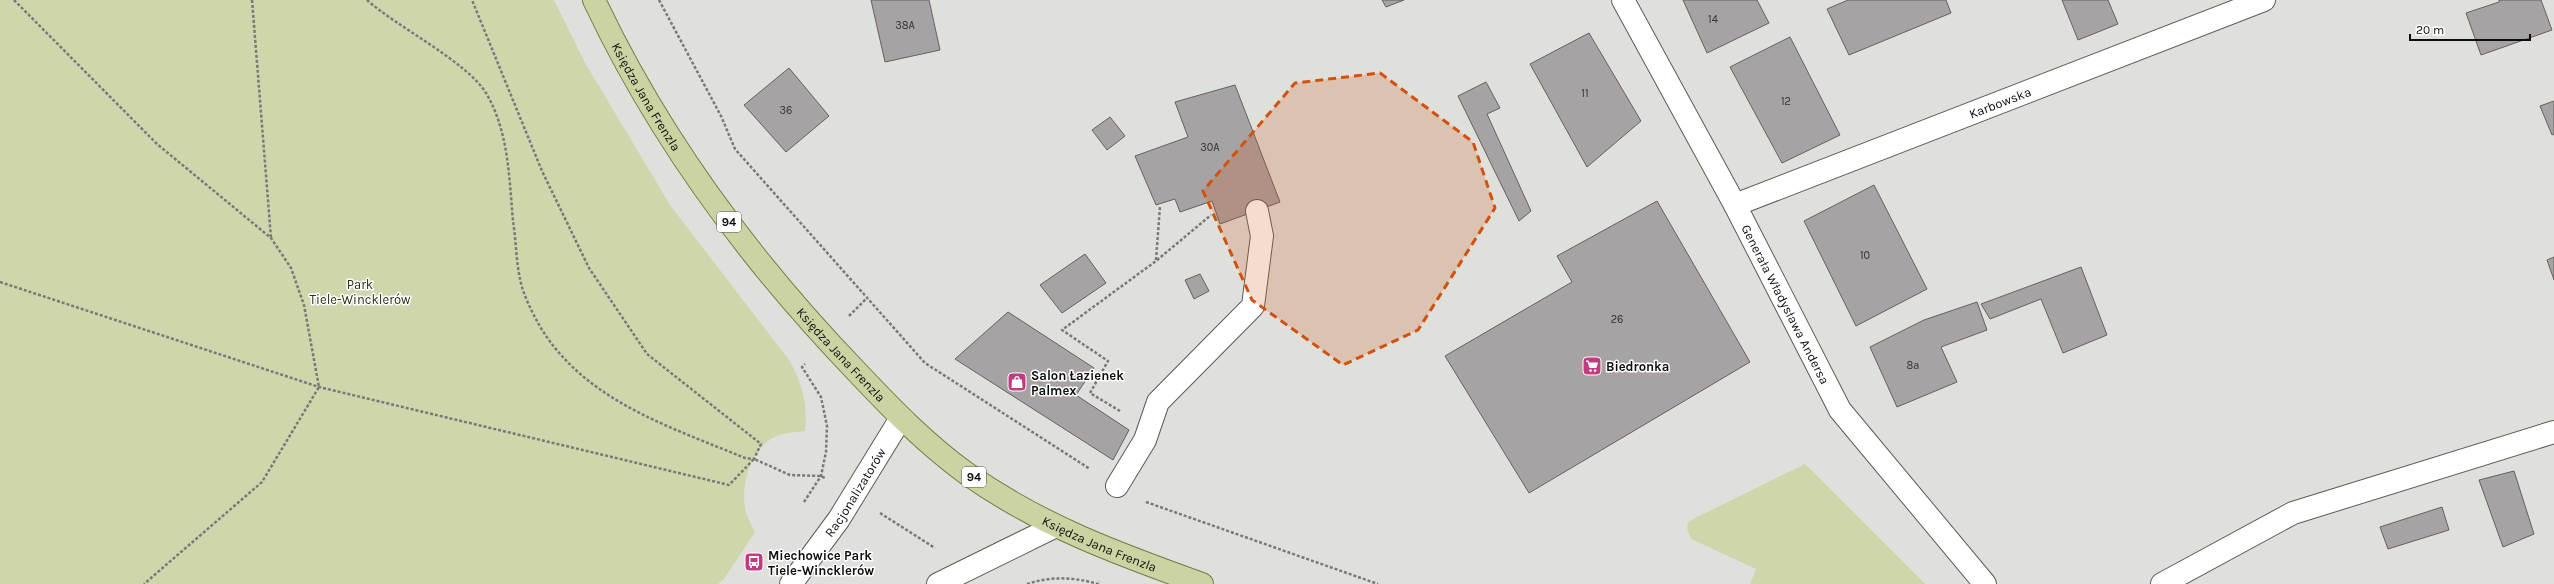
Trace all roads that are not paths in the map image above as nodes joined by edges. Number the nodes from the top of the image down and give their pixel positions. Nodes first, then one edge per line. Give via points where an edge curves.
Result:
1 (594, 0) edge
2 (1623, 0) edge
3 (2264, 0) edge
4 (1735, 205) junction
5 (1257, 211) dead end
6 (901, 418) junction
7 (2554, 432) edge
8 (1117, 486) road end
9 (1054, 527) junction
10 (948, 579) edge
11 (791, 584) edge
12 (1202, 584) edge
13 (1985, 584) edge
14 (2162, 584) edge

1 - 6 main road, Księdza Jana Frenzla / 94 via 628,68 673,142 760,264 826,341
2 - 4 street, Generała Władysława Andersa
3 - 4 street, Karbowska
4 - 13 street, Generała Władysława Andersa via 1840,410
5 - 8 street via 1262,236 1253,306 1158,402 1145,440
6 - 9 main road, Księdza Jana Frenzla / 94 via 966,472
6 - 11 street, Racjonalizatorów via 853,496
7 - 14 street via 2293,513
9 - 10 street
9 - 12 main road, Księdza Jana Frenzla / 94 via 1111,552

